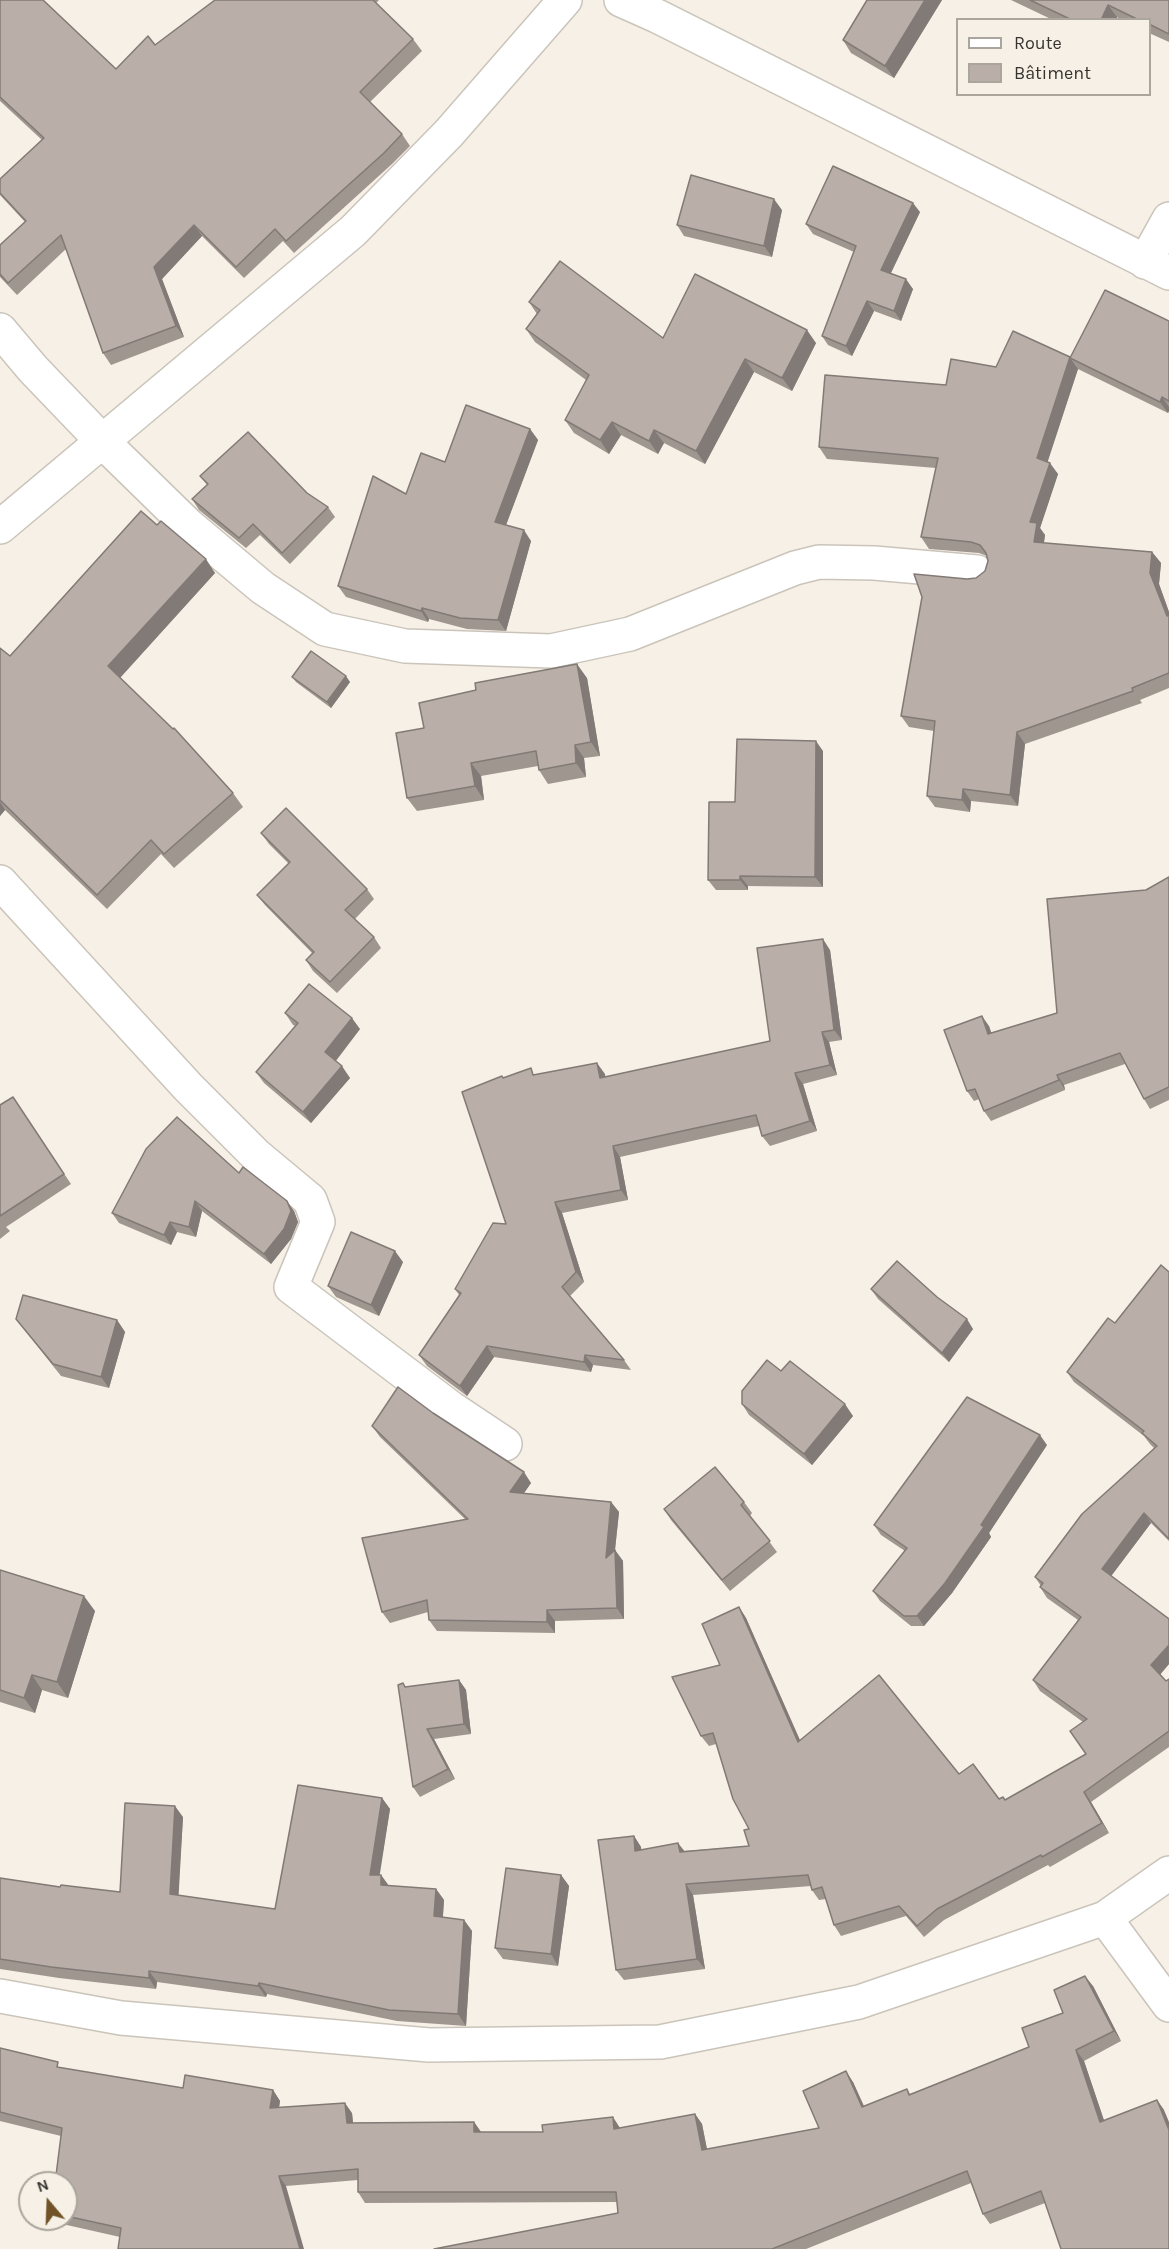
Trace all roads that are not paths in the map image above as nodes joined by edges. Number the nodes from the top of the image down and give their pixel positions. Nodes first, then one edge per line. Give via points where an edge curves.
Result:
1 (565, 0) edge
2 (621, 0) edge
3 (661, 8) edge
4 (1169, 219) edge
5 (1157, 267) edge
6 (0, 330) edge
7 (103, 442) junction
8 (0, 527) edge
9 (977, 572) dead end
10 (0, 882) edge
11 (505, 1444) dead end
12 (1169, 1873) edge
13 (1105, 1918) junction
14 (0, 1996) edge
15 (1169, 2005) edge

1 - 7 street via 449,133 353,231
2 - 3 street
3 - 5 street
4 - 5 street
6 - 7 street
7 - 8 street
7 - 9 street via 188,525 263,588 325,629 405,646 551,651 630,634 819,562
10 - 11 street via 188,1087 256,1155 310,1200 318,1222 291,1287
12 - 13 street
13 - 14 street via 860,2002 660,2042 429,2045 121,2018
13 - 15 street

